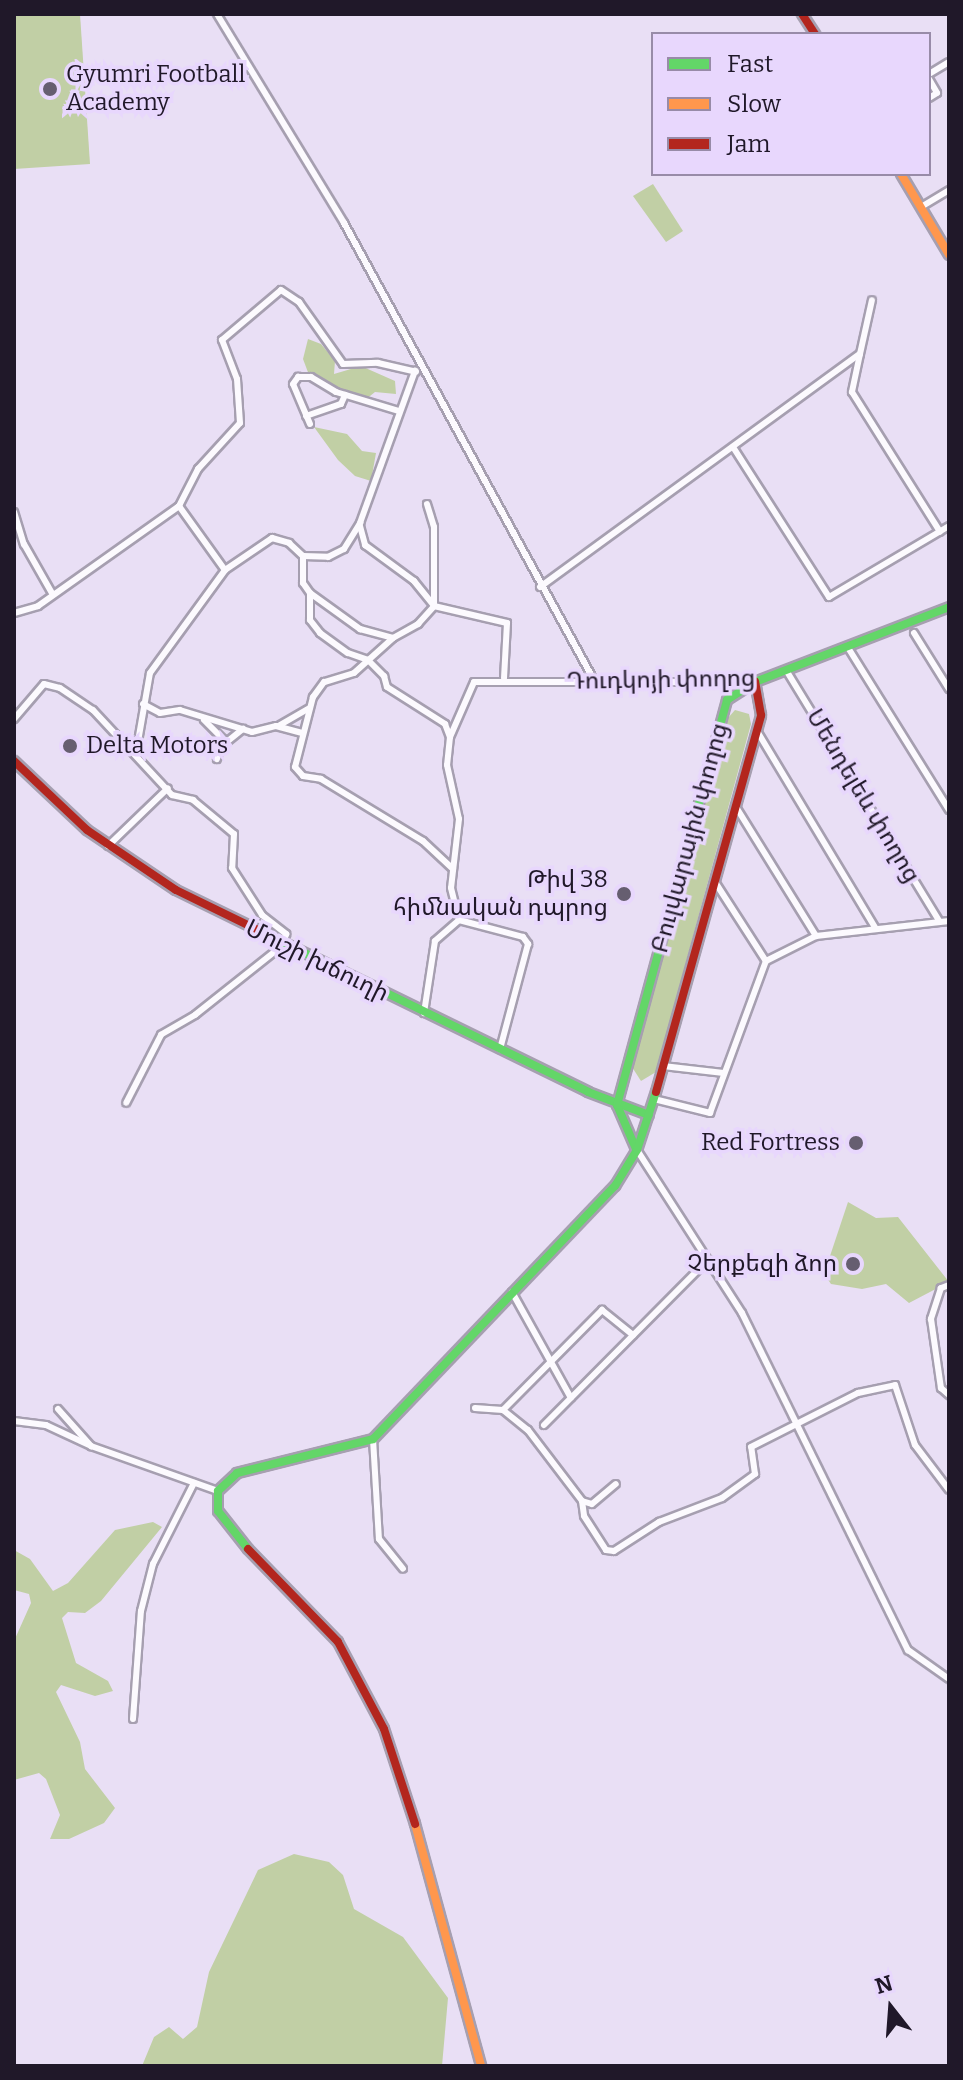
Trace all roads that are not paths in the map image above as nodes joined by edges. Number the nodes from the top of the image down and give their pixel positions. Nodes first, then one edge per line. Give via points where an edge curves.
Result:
1 (217, 14) edge
2 (802, 14) edge
3 (814, 32) edge
4 (949, 62) edge
5 (931, 75) edge
6 (931, 80) edge
7 (931, 97) edge
8 (902, 176) edge
9 (949, 190) edge
10 (921, 207) junction
11 (949, 255) edge
12 (872, 300) dead end
13 (860, 354) junction
14 (415, 371) junction
15 (423, 373) junction
16 (345, 395) junction
17 (399, 411) junction
18 (306, 416) junction
19 (310, 424) dead end
20 (733, 447) junction
21 (427, 504) dead end
22 (179, 506) junction
23 (14, 512) edge
24 (360, 523) junction
25 (949, 526) edge
26 (940, 532) junction
27 (303, 556) junction
28 (225, 570) junction
29 (540, 587) junction
30 (52, 593) junction
31 (310, 593) junction
32 (434, 606) junction
33 (949, 607) edge
34 (14, 613) edge
35 (914, 633) dead end
36 (393, 638) junction
37 (847, 646) junction
38 (368, 660) junction
39 (786, 670) junction
40 (504, 678) junction
41 (595, 682) junction
42 (755, 682) junction
43 (949, 689) edge
44 (143, 704) junction
45 (309, 708) junction
46 (14, 719) edge
47 (204, 720) junction
48 (276, 726) junction
49 (243, 729) junction
50 (757, 731) junction
51 (303, 733) junction
52 (450, 737) junction
53 (223, 745) junction
54 (136, 753) junction
55 (217, 759) dead end
56 (14, 761) edge
57 (168, 788) junction
58 (734, 805) junction
59 (949, 810) edge
60 (108, 846) junction
61 (453, 869) junction
62 (713, 879) junction
63 (459, 920) junction
64 (949, 921) edge
65 (940, 922) junction
66 (875, 927) junction
67 (816, 936) junction
68 (283, 945) junction
69 (766, 961) junction
70 (424, 1013) junction
71 (500, 1049) junction
72 (663, 1066) junction
73 (724, 1073) junction
74 (654, 1099) junction
75 (126, 1103) dead end
76 (617, 1105) junction
77 (649, 1115) junction
78 (637, 1150) junction
79 (708, 1260) junction
80 (949, 1285) edge
81 (512, 1292) junction
82 (633, 1335) junction
83 (549, 1365) junction
84 (949, 1395) edge
85 (571, 1398) junction
86 (475, 1408) dead end
87 (58, 1409) dead end
88 (503, 1410) junction
89 (14, 1421) edge
90 (798, 1422) junction
91 (544, 1425) dead end
92 (373, 1439) junction
93 (91, 1446) junction
94 (194, 1483) junction
95 (616, 1484) dead end
96 (949, 1490) edge
97 (218, 1491) junction
98 (582, 1501) junction
99 (403, 1569) dead end
100 (949, 1679) edge
101 (133, 1719) dead end
102 (481, 2066) edge

1 - 15 street via 344,223
2 - 3 street
4 - 5 street
6 - 7 street via 937,93
8 - 10 street
9 - 10 street
10 - 11 street
12 - 13 street
13 - 20 street
13 - 26 street via 852,392
14 - 15 street
14 - 17 street
14 - 22 street via 378,363 343,364 299,302 281,290 222,340 237,379 240,423 198,469
15 - 29 street
16 - 17 street
16 - 18 street via 341,404
16 - 18 street via 311,377 298,377 293,384
17 - 24 street
18 - 19 street
20 - 26 street via 829,597
20 - 29 street
21 - 32 street via 434,527
22 - 28 street
22 - 30 street
23 - 30 street via 24,544
24 - 27 street via 344,549 328,557
24 - 32 street via 365,545 414,581
25 - 26 street
27 - 28 street via 289,543 272,538
27 - 31 street via 303,583
28 - 44 street via 150,673
29 - 41 street
30 - 34 street via 38,606
31 - 36 street via 360,629
31 - 38 street via 310,620 320,633
32 - 36 street via 418,624
32 - 40 street via 507,623
33 - 37 street, Դուդկոյի փողոց
35 - 43 street
36 - 38 street
37 - 39 street, Դուդկոյի փողոց
37 - 59 street
38 - 45 street via 354,673 324,682
38 - 52 street via 387,687 445,724
39 - 42 street, Դուդկոյի փողոց
39 - 65 street, Մենդելեև փողոց
40 - 41 street, Դուդկոյի փողոց
40 - 52 street via 474,682
41 - 42 street, Դուդկոյի փողոց
42 - 50 street, Բուլվարային փողոց via 761,715
42 - 76 street, Բուլվարային փողոց via 727,700
44 - 47 street via 160,713 180,710
44 - 54 street
45 - 48 street
45 - 51 street
46 - 54 street via 36,689 53,684 93,710
47 - 49 street
47 - 53 street via 220,734
48 - 49 street
48 - 51 street
49 - 53 street
50 - 58 street, Բուլվարային փողոց
50 - 66 street
51 - 61 street via 297,772 321,779 423,841
52 - 61 street via 447,765 459,819
53 - 55 street
54 - 57 street
56 - 60 street, Մուշի խճուղի
57 - 60 street
57 - 68 street via 172,795 193,800 234,834 232,868 262,915 283,927
58 - 62 street, Բուլվարային փողոց
58 - 67 street
60 - 68 street, Մուշի խճուղի via 176,890
61 - 63 street via 451,888
62 - 69 street
62 - 72 street, Բուլվարային փողոց
63 - 70 street via 435,941
63 - 71 street via 523,937 528,944
64 - 65 street
65 - 66 street
66 - 67 street
67 - 69 street
68 - 70 street, Մուշի խճուղի
68 - 75 street via 195,1015 161,1035
69 - 73 street
70 - 71 street, Մուշի խճուղի
71 - 76 street, Մուշի խճուղի
72 - 73 street
72 - 74 street, Բուլվարային փողոց
73 - 74 street via 710,1113
74 - 77 street, Բուլվարային փողոց
76 - 77 street, Մուշի խճուղի
76 - 78 street
77 - 78 street, Բուլվարային փողոց
78 - 79 street
78 - 81 street, Բուլվարային փողոց via 615,1186
79 - 82 street
79 - 90 street
80 - 84 street via 941,1288 931,1319 941,1388
81 - 83 street via 539,1333
81 - 92 street, Բուլվարային փողոց
82 - 83 street via 602,1310
82 - 85 street
83 - 85 street
83 - 88 street
85 - 91 street
86 - 88 street
87 - 93 street
88 - 98 street via 528,1430
89 - 93 street via 46,1425
90 - 96 street via 858,1393 895,1385 915,1445
90 - 98 street via 751,1447 755,1474 722,1498 659,1522 614,1551 606,1550 592,1530
90 - 100 street via 908,1650
92 - 97 street, Բուլվարային փողոց via 237,1473
92 - 99 street via 379,1539
93 - 94 street
94 - 97 street
94 - 101 street via 153,1564 144,1599
95 - 98 street via 592,1504
97 - 102 street via 218,1511 227,1528 338,1642 384,1729 436,1888

